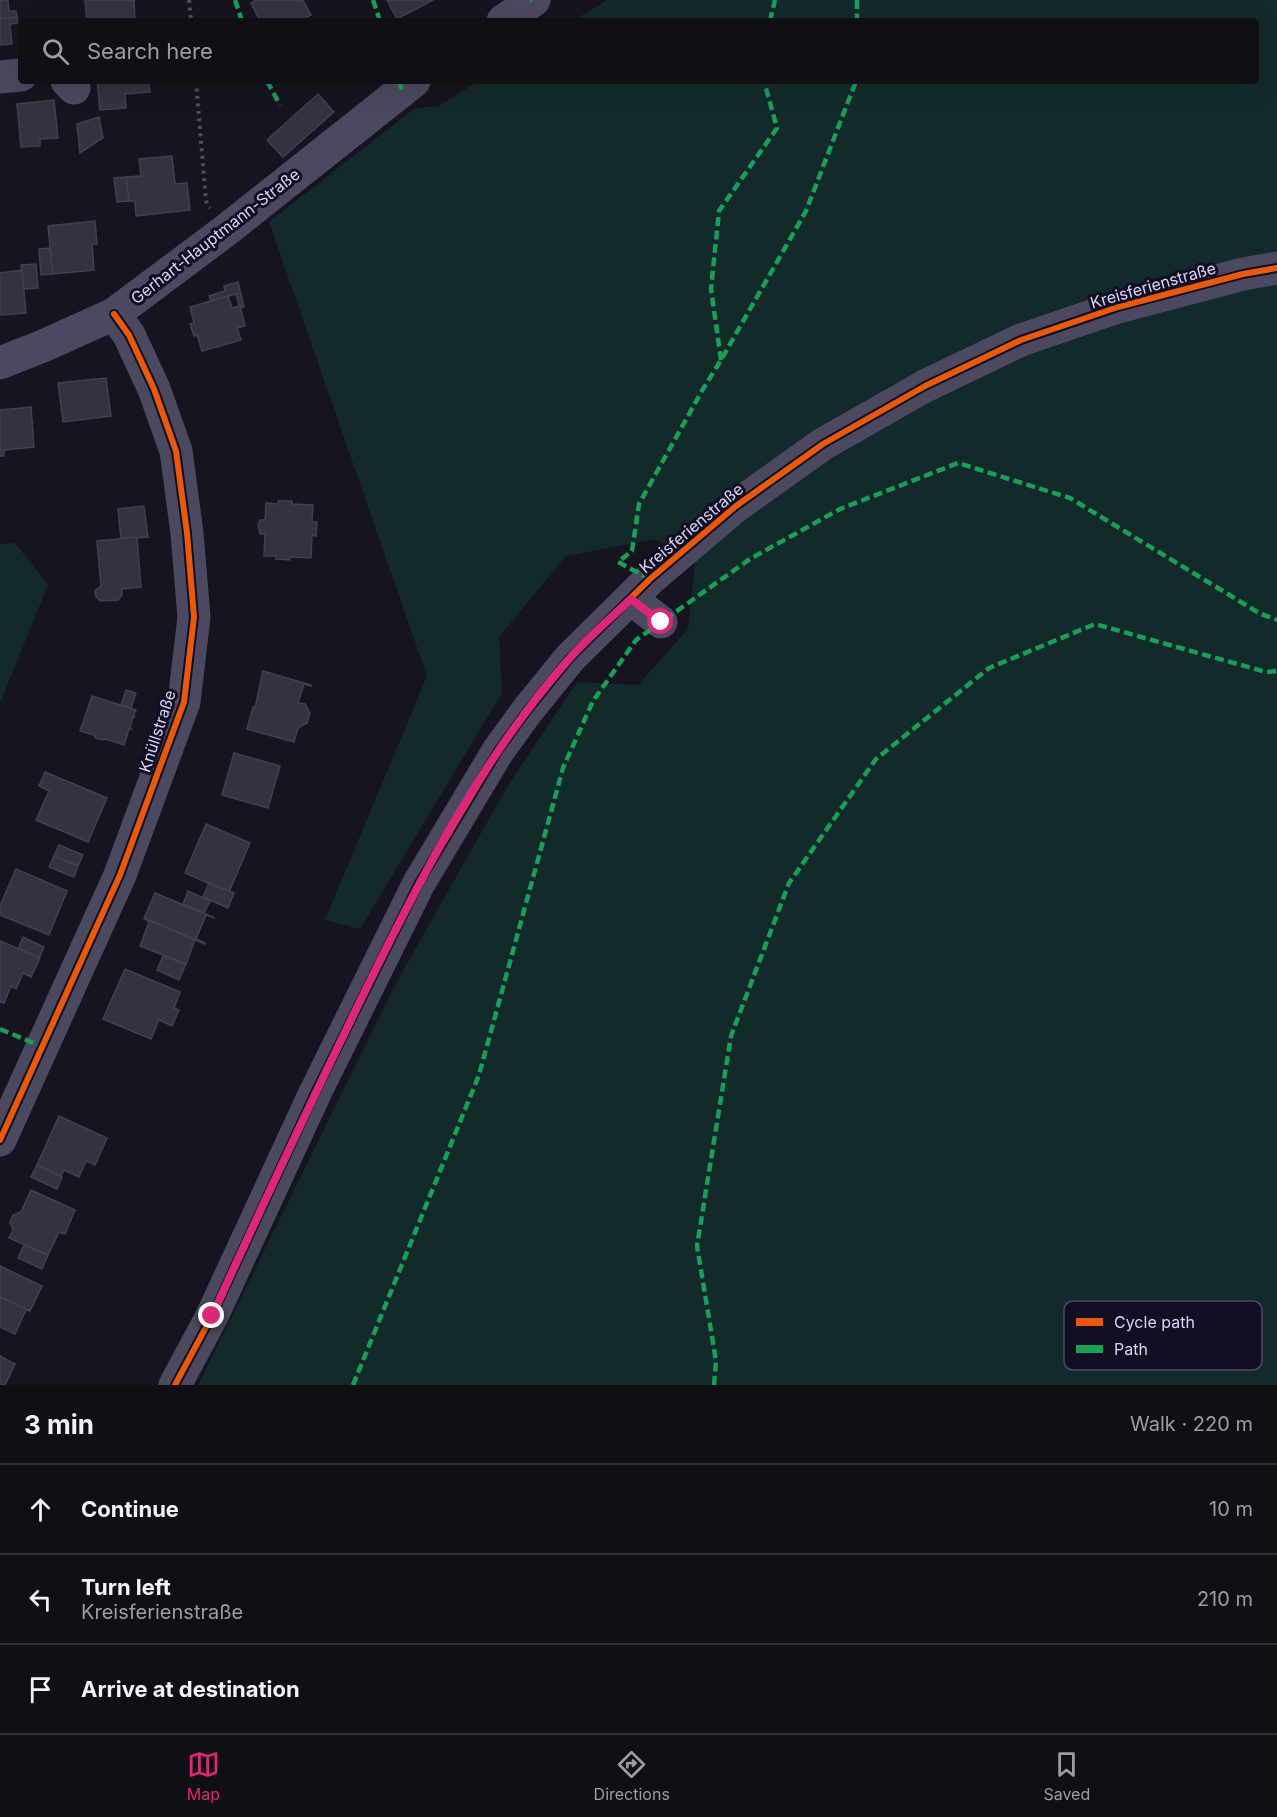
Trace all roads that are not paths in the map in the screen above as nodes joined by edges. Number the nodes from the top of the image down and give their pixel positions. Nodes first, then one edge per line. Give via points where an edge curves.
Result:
1 (534, 0) edge
2 (507, 18) edge
3 (18, 75) edge
4 (0, 77) edge
5 (410, 84) edge
6 (1277, 268) edge
7 (114, 314) junction
8 (0, 363) edge
9 (631, 599) junction
10 (661, 622) dead end
11 (0, 1140) edge
12 (175, 1385) edge

1 - 2 street
3 - 4 street
5 - 7 street, Gerhart-Hauptmann-Straße
6 - 9 street, Kreisferienstraße via 1107,310 1021,340 925,386 823,444 736,506
7 - 8 street, Gerhart-Hauptmann-Straße
7 - 11 street, Knüllstraße via 129,335 154,389 176,451 194,617 184,702 120,875
9 - 10 street
9 - 12 street, Kreisferienstraße via 570,658 527,711 498,751 419,883 315,1093 212,1316

